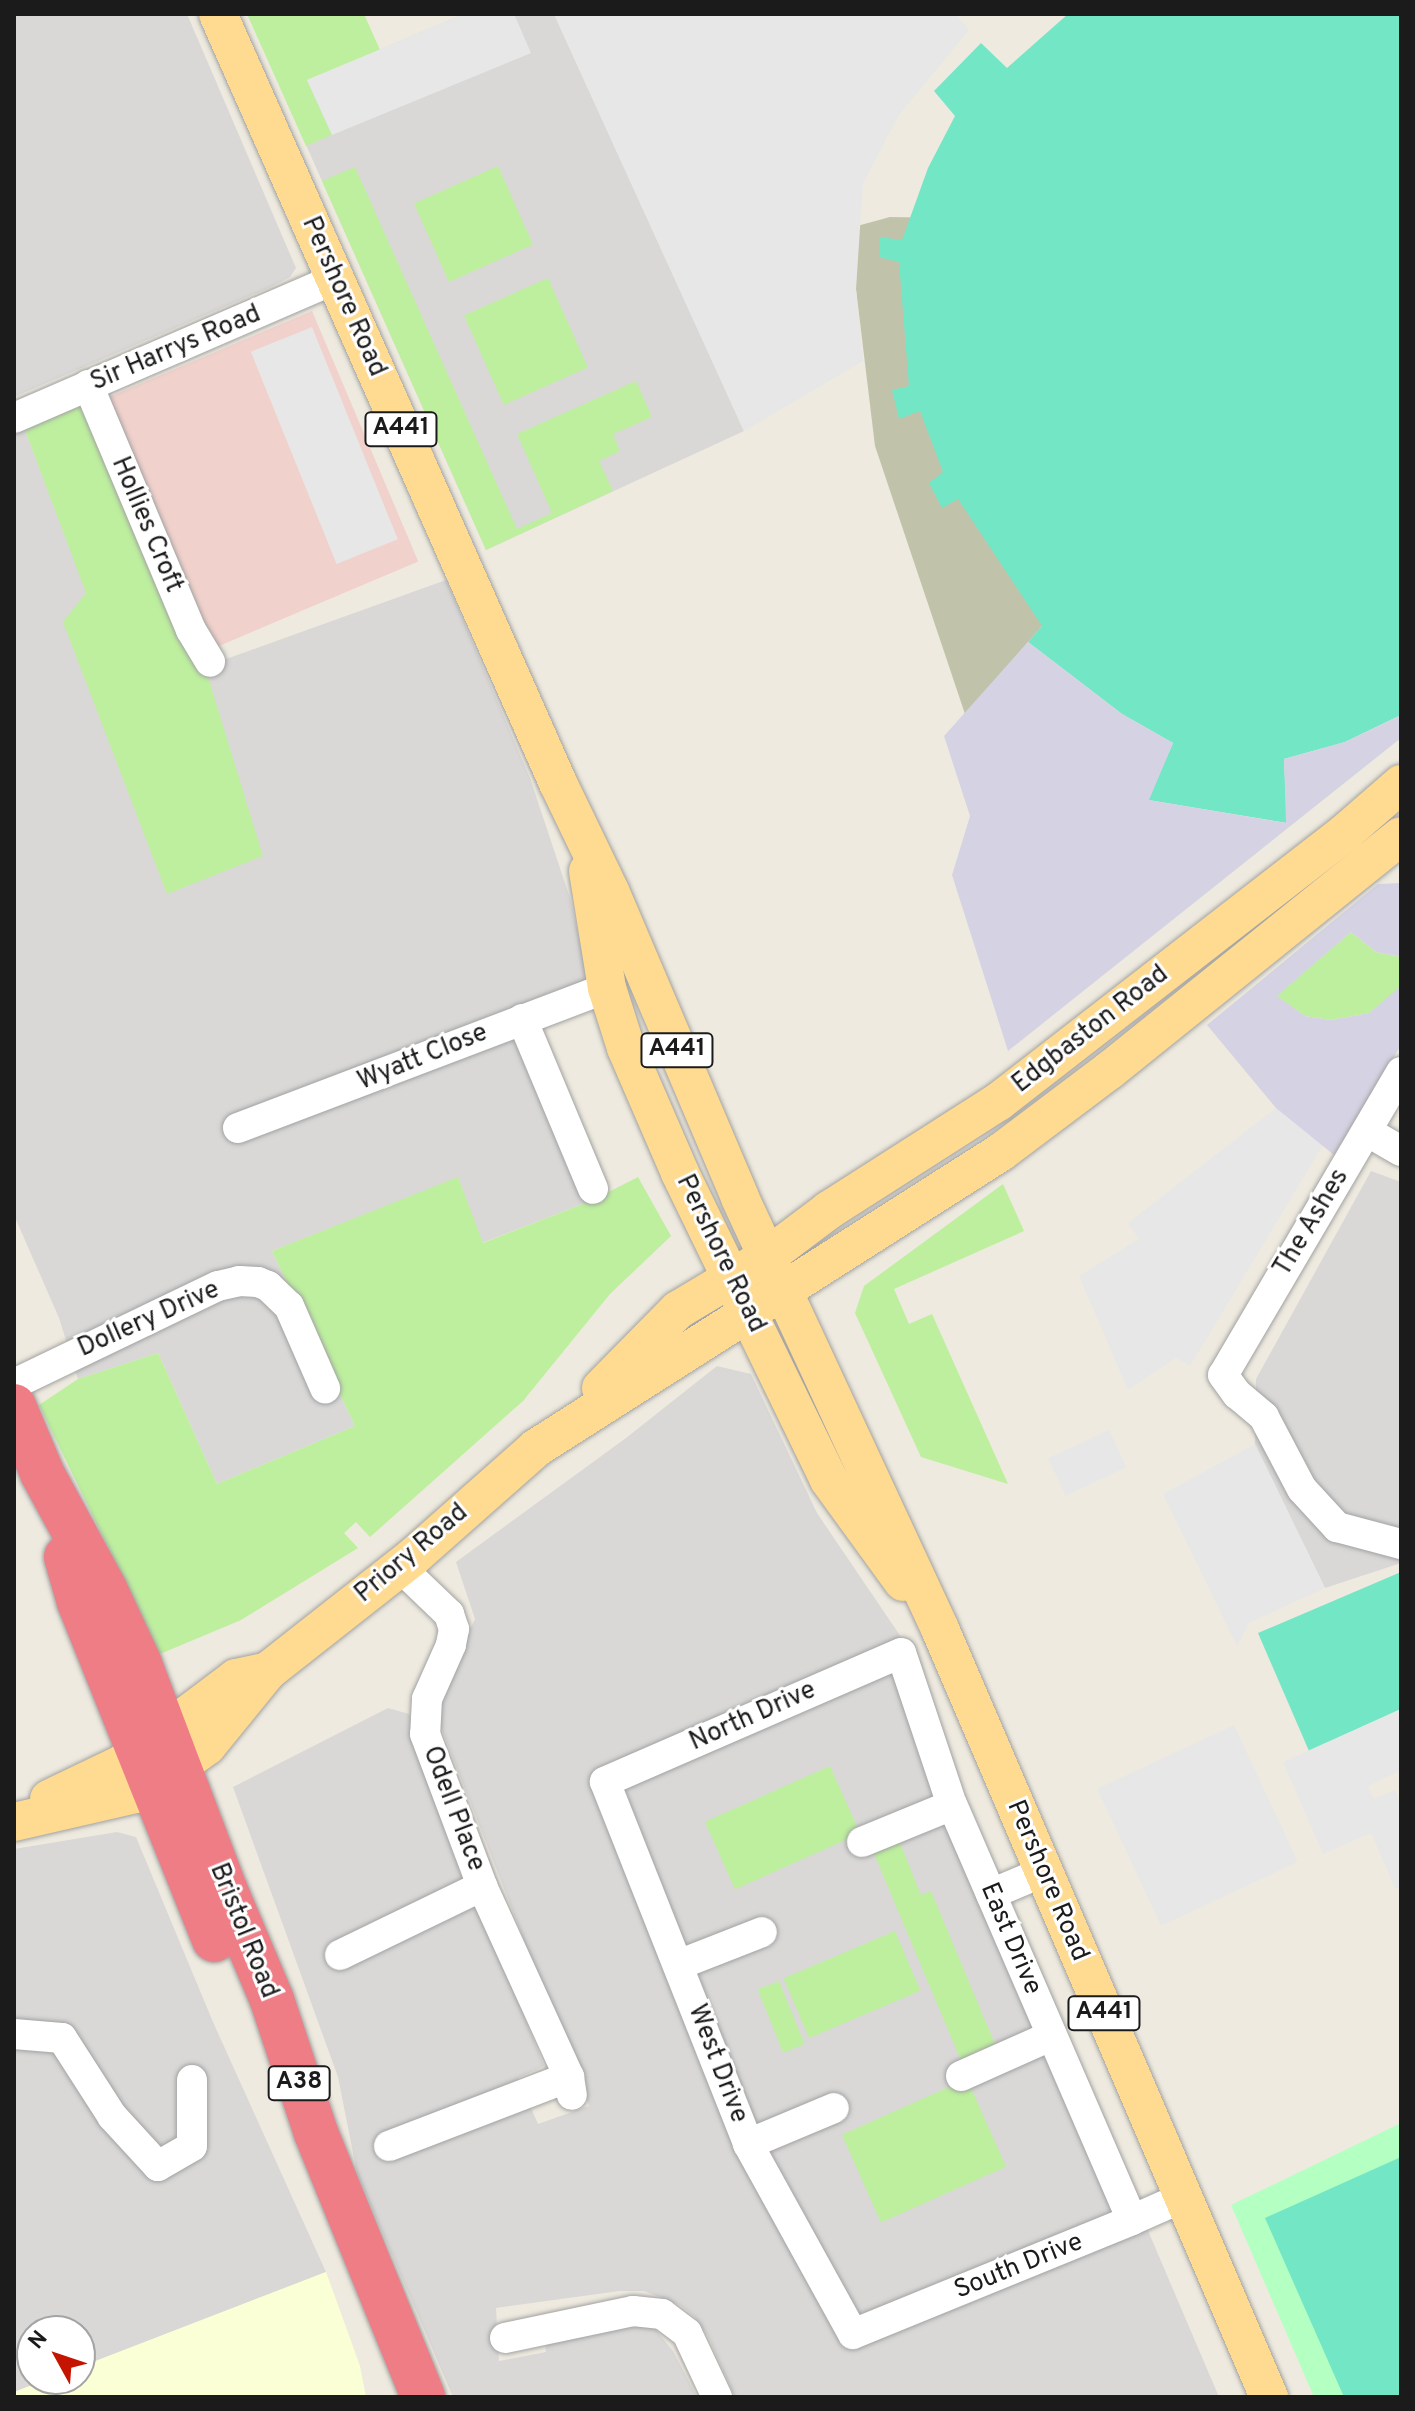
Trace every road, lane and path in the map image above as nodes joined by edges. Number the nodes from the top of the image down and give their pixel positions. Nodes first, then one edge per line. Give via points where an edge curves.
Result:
1 (218, 14) edge
2 (337, 278) junction
3 (88, 385) junction
4 (14, 418) edge
5 (210, 662) dead end
6 (1394, 806) edge
7 (1401, 836) edge
8 (586, 843) junction
9 (1187, 956) junction
10 (1215, 987) junction
11 (607, 988) junction
12 (522, 1019) junction
13 (1401, 1072) edge
14 (238, 1128) dead end
15 (1368, 1132) junction
16 (1401, 1151) edge
17 (593, 1189) dead end
18 (768, 1256) junction
19 (729, 1277) junction
20 (785, 1291) junction
21 (749, 1315) junction
22 (14, 1384) edge
23 (325, 1388) dead end
24 (14, 1406) edge
25 (554, 1435) junction
26 (1401, 1544) edge
27 (400, 1567) junction
28 (940, 1629) junction
29 (901, 1653) joint
30 (158, 1758) junction
31 (605, 1782) joint
32 (952, 1805) junction
33 (14, 1819) edge
34 (862, 1842) dead end
35 (1043, 1872) junction
36 (482, 1886) junction
37 (991, 1894) junction
38 (762, 1932) dead end
39 (340, 1955) dead end
40 (678, 1965) junction
41 (14, 2034) edge
42 (1051, 2036) junction
43 (961, 2076) dead end
44 (192, 2080) dead end
45 (834, 2108) dead end
46 (748, 2144) junction
47 (389, 2146) dead end
48 (1184, 2197) junction
49 (1132, 2220) junction
50 (853, 2334) joint
51 (505, 2338) dead end
52 (396, 2397) edge
53 (423, 2397) edge
54 (717, 2397) edge
55 (1269, 2397) edge

1 - 2 main road, Pershore Road / A441
2 - 3 street, Sir Harrys Road
2 - 8 main road, Pershore Road / A441
3 - 4 street, Sir Harrys Road
3 - 5 street, Hollies Croft via 191,630
6 - 9 main road, Edgbaston Road
7 - 10 main road, Edgbaston Road
8 - 11 main road, Pershore Road / A441 via 591,906
8 - 18 main road, Pershore Road / A441
9 - 10 main road
9 - 18 main road, Edgbaston Road via 998,1102 829,1210
10 - 20 main road, Edgbaston Road via 1001,1152
11 - 12 street, Wyatt Close
11 - 19 main road, Pershore Road / A441 via 626,1048
12 - 14 street, Wyatt Close
12 - 17 street
13 - 15 street, The Ashes
15 - 16 street
15 - 26 street, The Ashes via 1223,1375 1264,1417 1302,1489 1337,1527
18 - 19 main road, Priory Road
18 - 20 main road, Pershore Road / A441
19 - 21 main road, Pershore Road / A441
19 - 25 main road, Priory Road via 678,1310
20 - 21 main road, Priory Road
20 - 28 main road, Pershore Road / A441
21 - 25 main road, Priory Road
21 - 28 main road, Pershore Road / A441 via 829,1480
22 - 23 street, Dollery Drive via 218,1286 239,1281 268,1286 289,1306
24 - 30 highway, Bristol Road / A38 via 42,1473 140,1664
25 - 27 main road, Priory Road
27 - 30 main road, Priory Road via 268,1671 207,1746
27 - 36 street, Odell Place via 438,1601 454,1629 427,1699 425,1734
28 - 35 main road, Pershore Road / A441
29 - 31 street, North Drive
29 - 32 street, East Drive
30 - 33 main road, Priory Road via 122,1764
30 - 52 highway, Bristol Road / A38 via 376,2330
30 - 53 highway, Bristol Road / A38 via 272,2000 316,2133
31 - 40 street, West Drive
32 - 34 street
32 - 37 street, East Drive
35 - 37 street
35 - 48 main road, Pershore Road / A441
36 - 39 street, Odell Place
36 - 47 street, Odell Place via 570,2086
37 - 42 street, East Drive
38 - 40 street
40 - 46 street, West Drive
41 - 44 street via 62,2038 112,2116 158,2166 192,2146
42 - 43 street
42 - 49 street, East Drive
45 - 46 street
46 - 50 street, West Drive
48 - 49 street, South Drive
48 - 55 main road, Pershore Road / A441
49 - 50 street, South Drive
51 - 54 street via 633,2311 662,2314 687,2333

